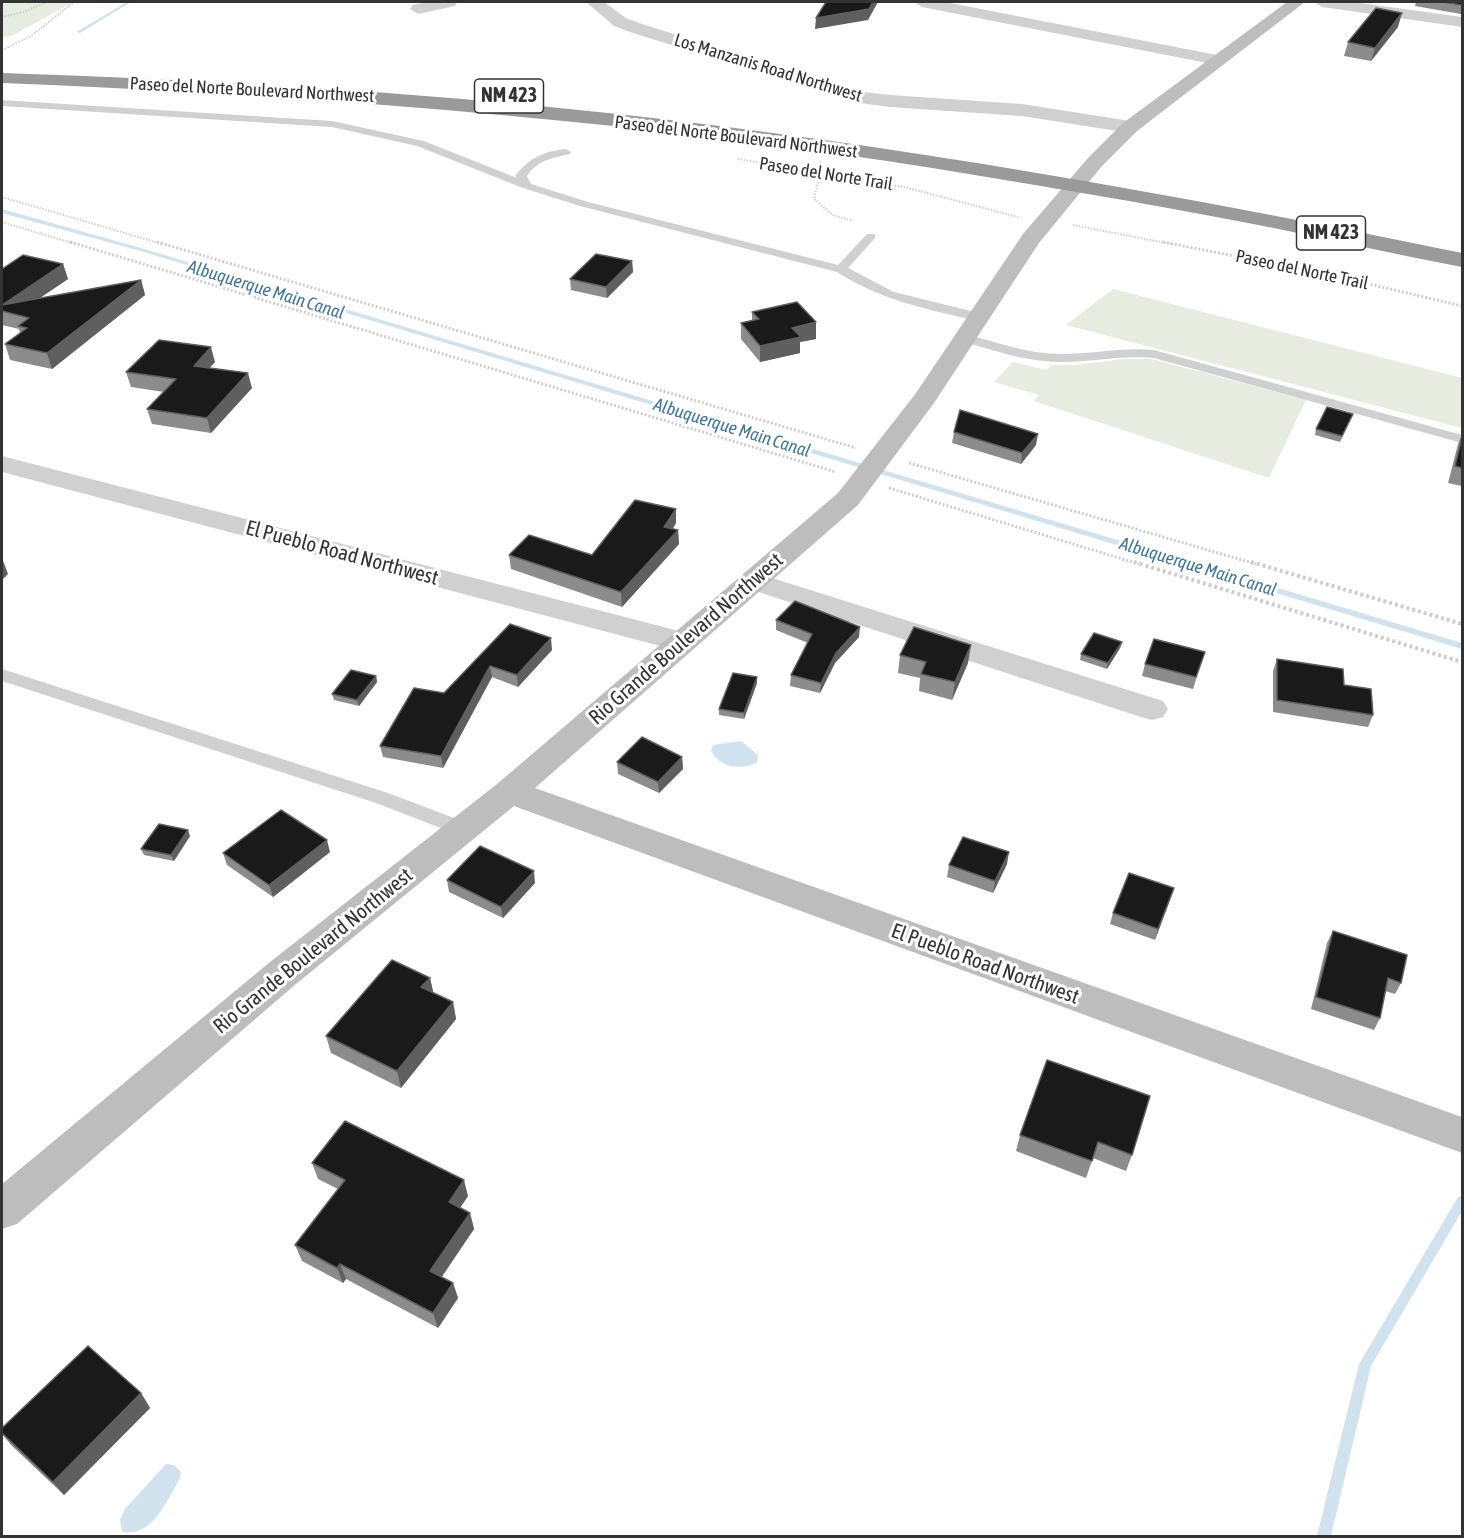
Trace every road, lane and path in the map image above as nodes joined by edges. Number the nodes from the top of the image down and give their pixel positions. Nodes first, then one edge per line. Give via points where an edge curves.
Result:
1 (47, 2) edge
2 (74, 2) edge
3 (449, 2) edge
4 (594, 2) edge
5 (930, 2) edge
6 (1297, 2) edge
7 (1322, 2) edge
8 (418, 9) dead end
9 (2, 17) edge
10 (1462, 22) edge
11 (2, 50) edge
12 (1217, 60) junction
13 (2, 64) edge
14 (2, 78) edge
15 (2, 103) edge
16 (1130, 127) junction
17 (566, 152) dead end
18 (731, 158) dead end
19 (820, 173) junction
20 (527, 186) junction
21 (2, 197) edge
22 (1046, 220) junction
23 (853, 221) dead end
24 (2, 222) edge
25 (870, 236) dead end
26 (1462, 242) edge
27 (1462, 260) edge
28 (841, 269) junction
29 (1462, 306) edge
30 (979, 317) junction
31 (965, 338) junction
32 (1462, 439) edge
33 (2, 464) edge
34 (872, 469) junction
35 (753, 581) junction
36 (1462, 624) edge
37 (683, 642) junction
38 (1462, 662) edge
39 (2, 675) edge
40 (1152, 709) dead end
41 (509, 792) junction
42 (463, 829) junction
43 (1462, 1135) edge
44 (2, 1210) edge

1 - 9 path
2 - 11 path via 31,36
3 - 8 street
4 - 16 street, Los Manzanis Road Northwest via 620,22 636,28 853,96 1022,110
5 - 12 street
6 - 12 street, Rio Grande Boulevard Northwest
7 - 10 street
12 - 16 street, Rio Grande Boulevard Northwest
13 - 26 highway, Paseo del Norte Boulevard Northwest / NM 423 via 219,73 439,89 751,122 1014,160
14 - 27 highway, Paseo del Norte Boulevard Northwest / NM 423 via 398,99 695,129 1012,175
15 - 20 lane via 332,124 420,143
16 - 22 street, Rio Grande Boulevard Northwest
17 - 20 lane via 552,153 530,163 522,176
18 - 19 path, Paseo del Norte Trail
19 - 22 path, Paseo del Norte Trail via 904,187 991,212
19 - 23 path via 814,199 833,215
20 - 28 lane
21 - 34 path
22 - 29 path, Paseo del Norte Trail via 1331,275
22 - 30 street, Rio Grande Boulevard Northwest
24 - 34 path
25 - 28 lane
28 - 30 lane via 857,281 914,304
30 - 31 street, Rio Grande Boulevard Northwest
31 - 32 lane via 1043,357 1154,354
31 - 34 street, Rio Grande Boulevard Northwest
33 - 37 street, El Pueblo Road Northwest
34 - 35 street, Rio Grande Boulevard Northwest via 848,499
34 - 36 path
34 - 38 path
35 - 37 street, Rio Grande Boulevard Northwest
35 - 40 street
37 - 41 street, Rio Grande Boulevard Northwest
39 - 42 lane via 382,798
41 - 42 street, Rio Grande Boulevard Northwest
41 - 43 street, El Pueblo Road Northwest
42 - 44 street, Rio Grande Boulevard Northwest via 283,973

